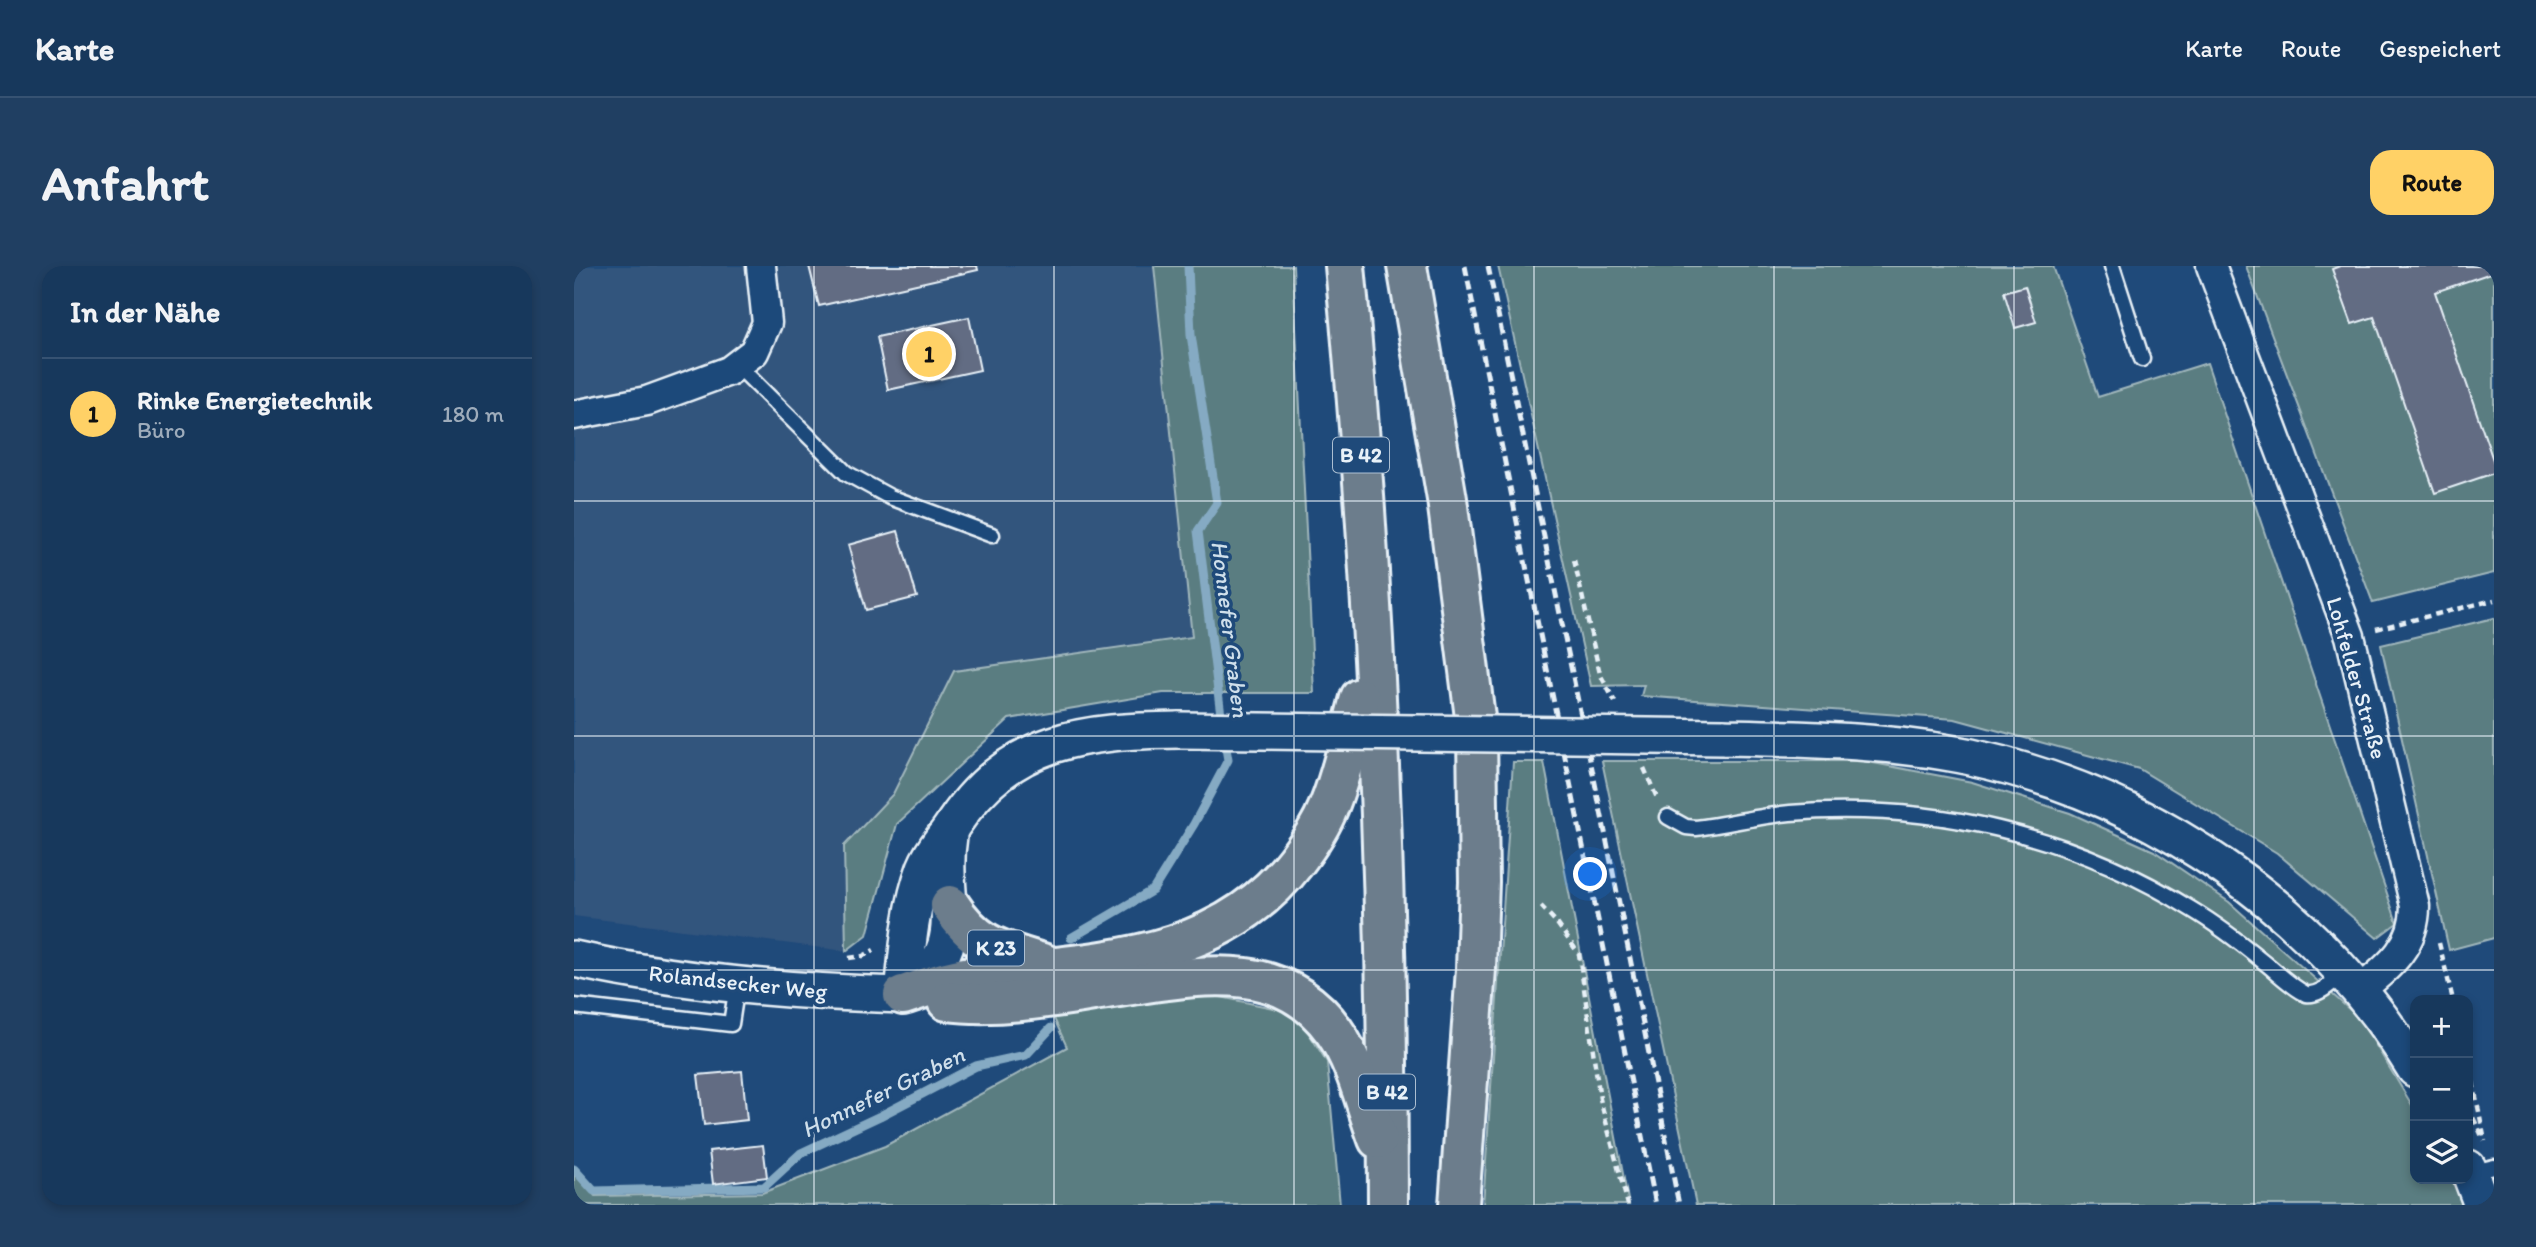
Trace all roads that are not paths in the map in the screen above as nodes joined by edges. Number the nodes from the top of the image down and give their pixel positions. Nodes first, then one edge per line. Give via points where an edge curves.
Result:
1 (761, 266) edge
2 (1345, 266) edge
3 (1407, 266) edge
4 (2112, 266) edge
5 (2211, 266) edge
6 (2142, 359) dead end
7 (737, 365) junction
8 (574, 415) edge
9 (992, 535) dead end
10 (1374, 645) junction
11 (1477, 733) junction
12 (1668, 817) dead end
13 (950, 829) junction
14 (950, 905) junction
15 (574, 959) edge
16 (1057, 968) junction
17 (2351, 982) junction
18 (737, 985) junction
19 (903, 995) junction
20 (574, 1006) edge
21 (2410, 1061) edge
22 (1388, 1166) junction
23 (2477, 1169) edge
24 (1388, 1205) edge
25 (1459, 1205) edge
26 (2482, 1205) edge

1 - 7 street via 767,323 754,352
2 - 10 main road, B 42
3 - 11 main road via 1447,499
4 - 6 lane
5 - 17 street, Lohfelder Straße via 2350,636 2415,906 2412,931 2391,965
7 - 8 street via 647,401
7 - 9 lane via 846,473 890,497
10 - 16 main road via 1329,807 1282,879 1237,918 1186,941
10 - 22 main road, B 42
11 - 13 street, bridge via 1143,730 1073,738 1030,753 983,787
11 - 17 street, bridge via 1837,740 1945,753 2017,768 2120,806 2211,858 2274,905
11 - 25 main road via 1476,969
12 - 17 lane via 1696,828 1787,814 1861,811 1954,819 1998,829 2087,856 2158,890 2200,915 2306,994
13 - 14 street, K 23 via 946,869
13 - 19 street via 932,851 919,886
14 - 16 main road, K 23 via 967,928 988,944
14 - 19 street, K 23 via 944,953 918,985
15 - 18 street, Rolandsecker Weg
16 - 19 main road via 962,978
17 - 21 street
18 - 19 street, Rolandsecker Weg
18 - 20 lane via 731,1024
19 - 22 main road via 999,1002 1223,975 1275,985 1318,1012 1345,1048
22 - 24 main road, B 42
23 - 26 street

